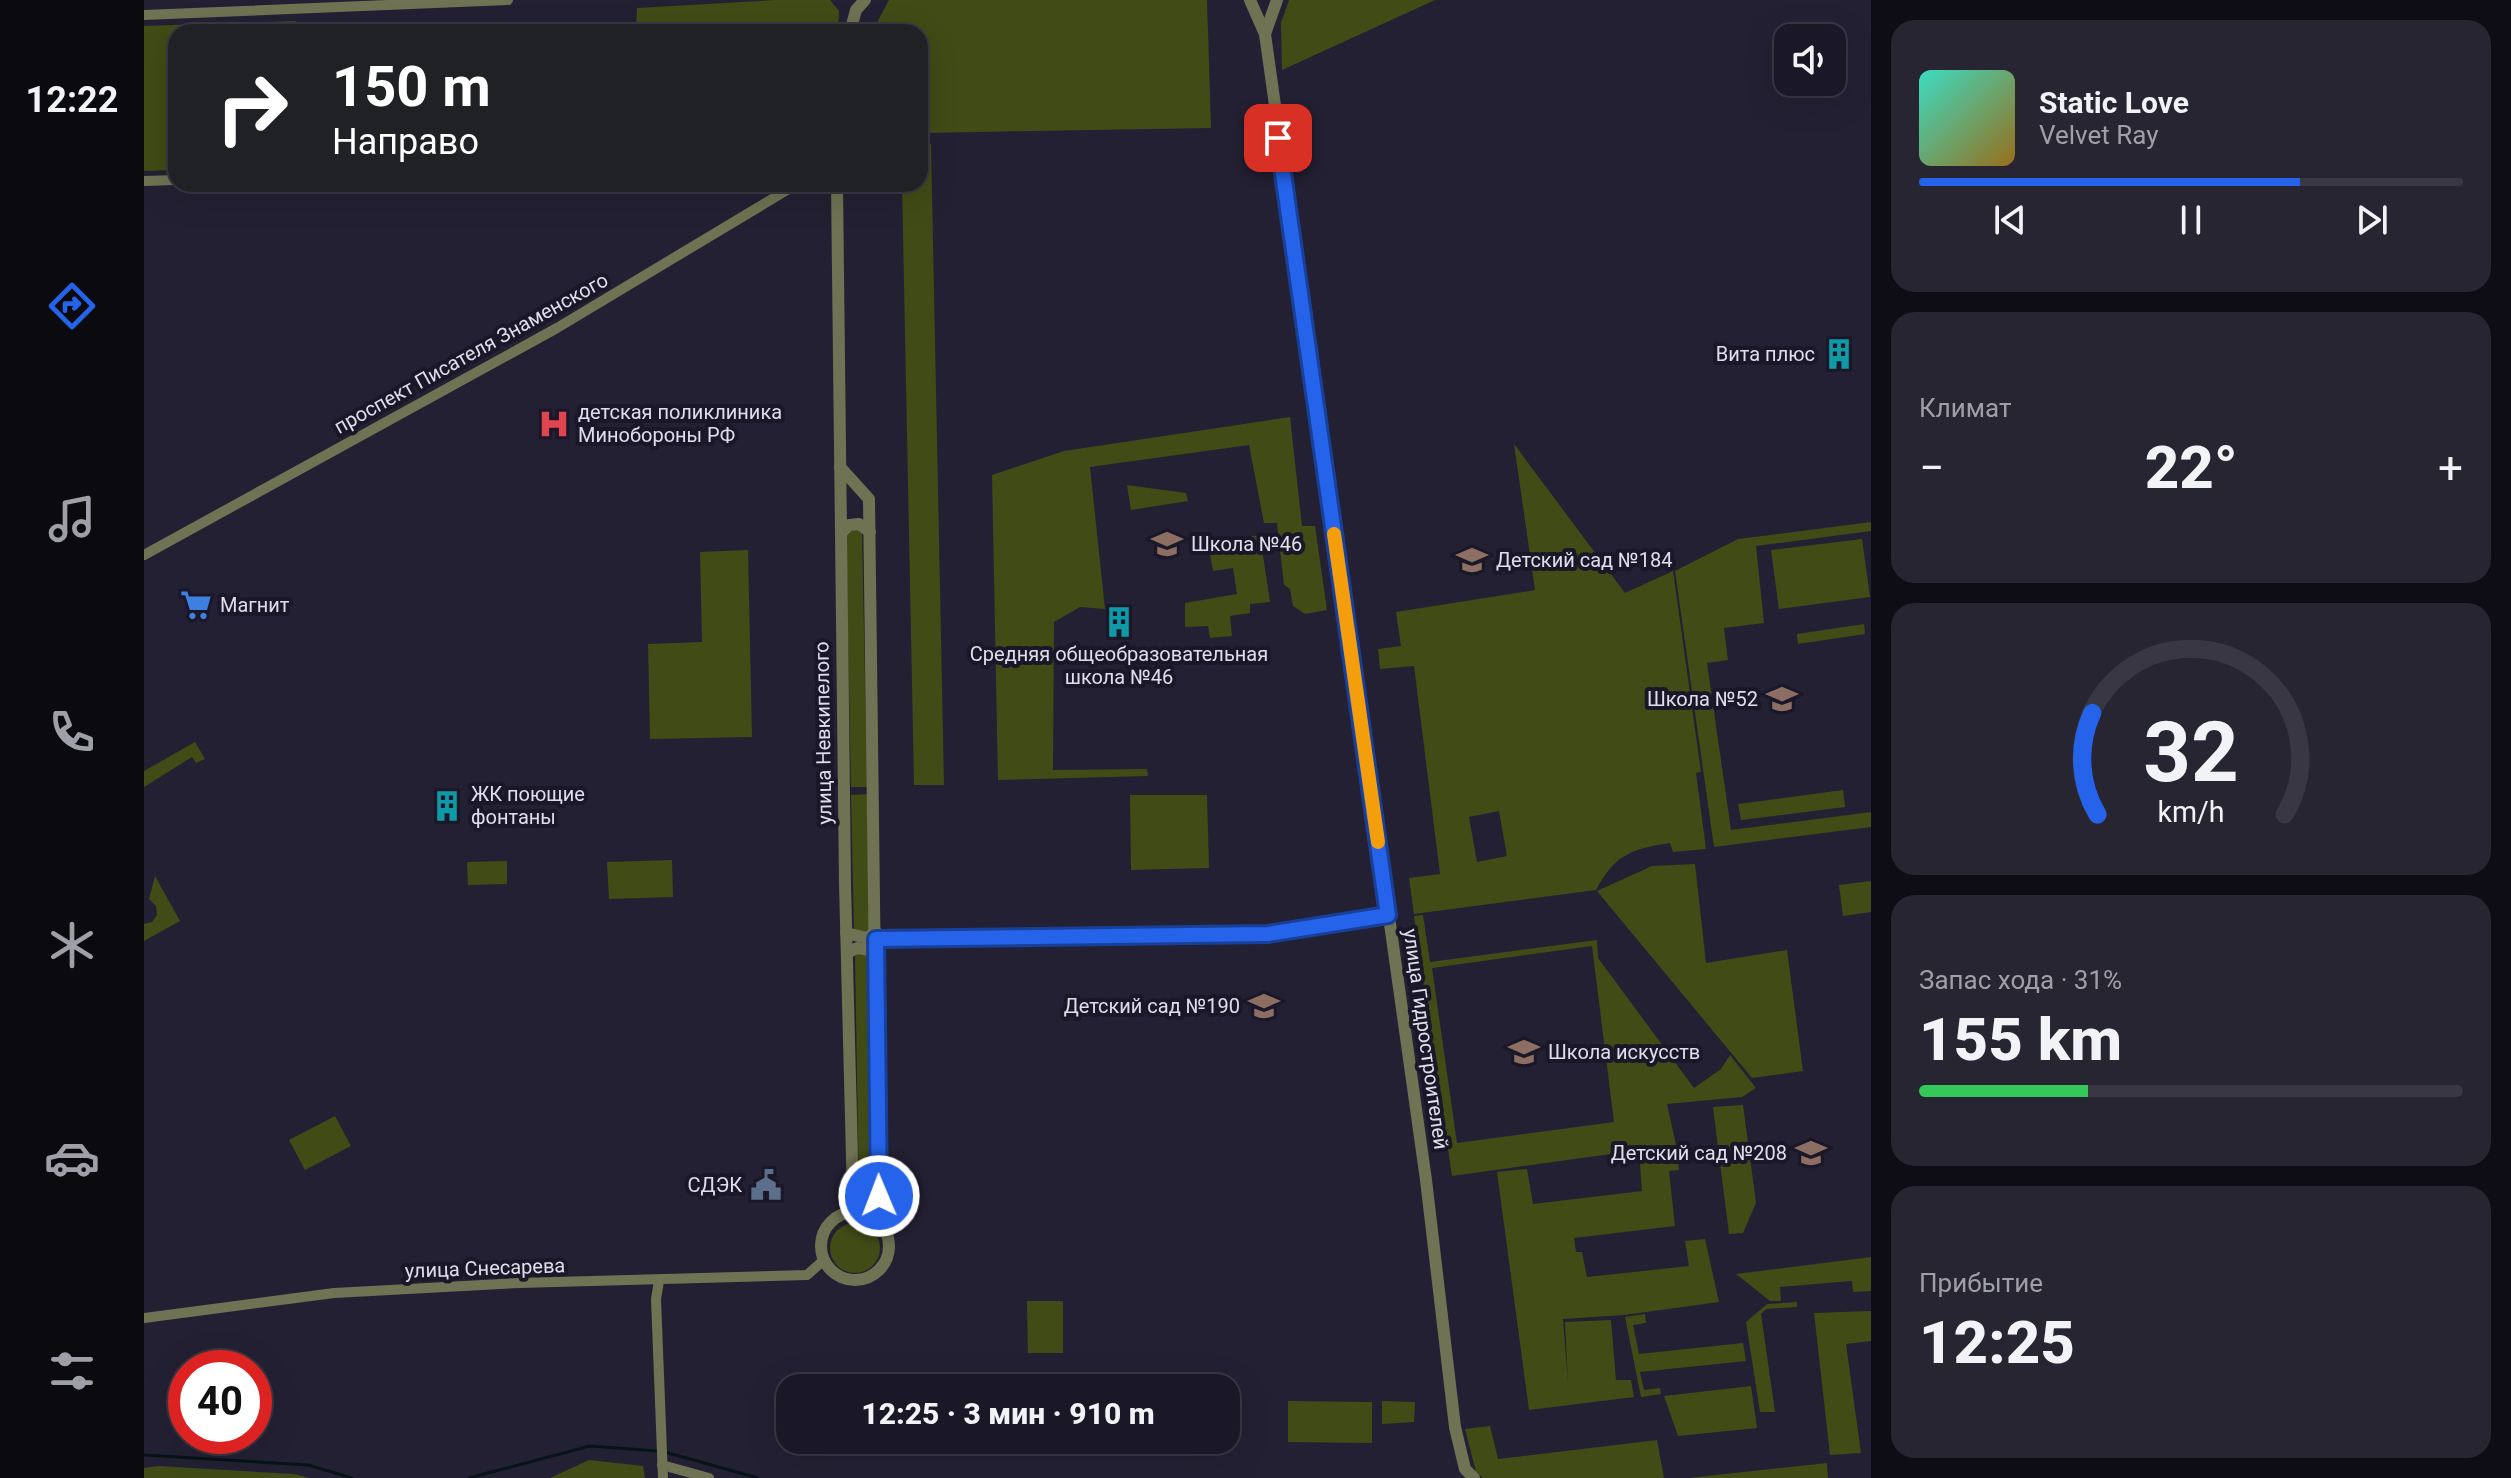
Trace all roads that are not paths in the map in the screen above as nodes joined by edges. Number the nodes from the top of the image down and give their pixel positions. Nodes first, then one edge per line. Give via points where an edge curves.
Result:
1 (508, 0) edge
2 (865, 0) edge
3 (1250, 0) edge
4 (1277, 0) edge
5 (144, 15) edge
6 (852, 24) edge
7 (1265, 34) junction
8 (168, 180) edge
9 (144, 181) edge
10 (784, 192) edge
11 (837, 192) edge
12 (840, 467) junction
13 (870, 532) junction
14 (841, 533) junction
15 (144, 555) edge
16 (1388, 915) junction
17 (846, 933) junction
18 (876, 941) junction
19 (847, 953) junction
20 (846, 1213) junction
21 (878, 1221) junction
22 (824, 1260) junction
23 (659, 1281) junction
24 (144, 1318) edge
25 (662, 1461) junction
26 (1468, 1475) edge
27 (663, 1478) edge
28 (709, 1478) edge

1 - 5 street
2 - 6 street
3 - 7 street, улица Гидростроителей
4 - 7 street, улица Гидростроителей
7 - 16 street, улица Гидростроителей
8 - 9 street
10 - 15 street, проспект Писателя Знаменского via 557,328
11 - 12 street, улица Невкипелого
12 - 13 street via 869,499
12 - 14 street, улица Невкипелого
13 - 14 street via 859,524
13 - 18 street
14 - 17 street, улица Невкипелого
16 - 18 street via 1268,934
16 - 26 street, улица Гидростроителей via 1455,1427
17 - 18 street
17 - 19 street, улица Невкипелого
18 - 19 street
18 - 21 street
19 - 20 street, улица Невкипелого via 853,1196
20 - 21 street via 863,1213
20 - 22 street via 826,1228 821,1243
21 - 22 street via 889,1248 875,1273 846,1279
22 - 23 street, улица Снесарева via 807,1275
23 - 24 street, улица Снесарева via 334,1293
23 - 25 street
25 - 27 street
25 - 28 street

